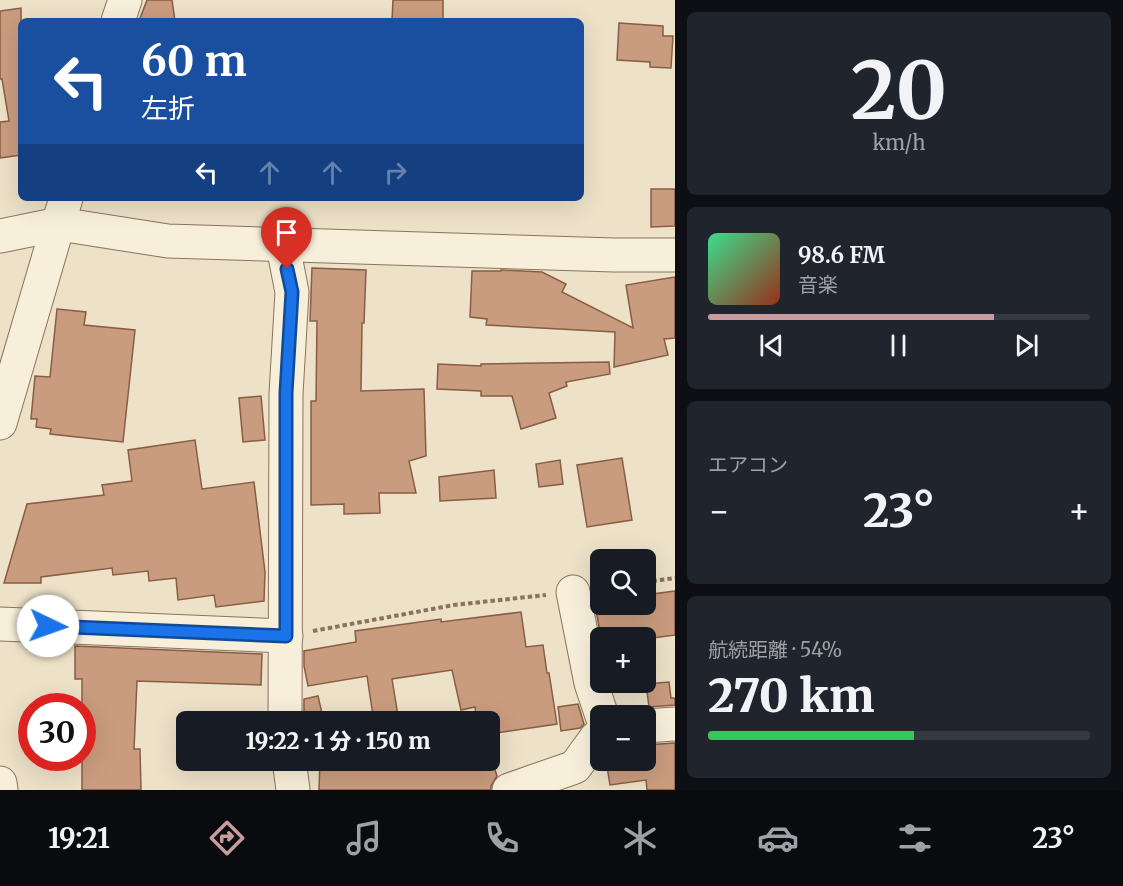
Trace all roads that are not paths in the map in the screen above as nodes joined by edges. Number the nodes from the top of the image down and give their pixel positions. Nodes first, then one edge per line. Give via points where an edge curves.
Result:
1 (62, 211) edge
2 (0, 236) edge
3 (282, 246) junction
4 (675, 255) edge
5 (0, 423) edge
6 (573, 592) road end
7 (0, 624) edge
8 (286, 636) junction
9 (598, 705) edge
10 (285, 711) edge
11 (675, 723) edge
12 (656, 725) edge
13 (590, 746) edge
14 (290, 771) edge
15 (0, 783) edge
16 (1, 790) edge
17 (293, 790) edge
18 (509, 790) edge

1 - 2 street
1 - 3 street via 168,241
1 - 5 street
3 - 4 street
3 - 8 street via 292,292 286,393
6 - 9 street
7 - 8 street
8 - 10 street
11 - 12 street
13 - 18 street via 575,767
14 - 17 street
15 - 16 street

